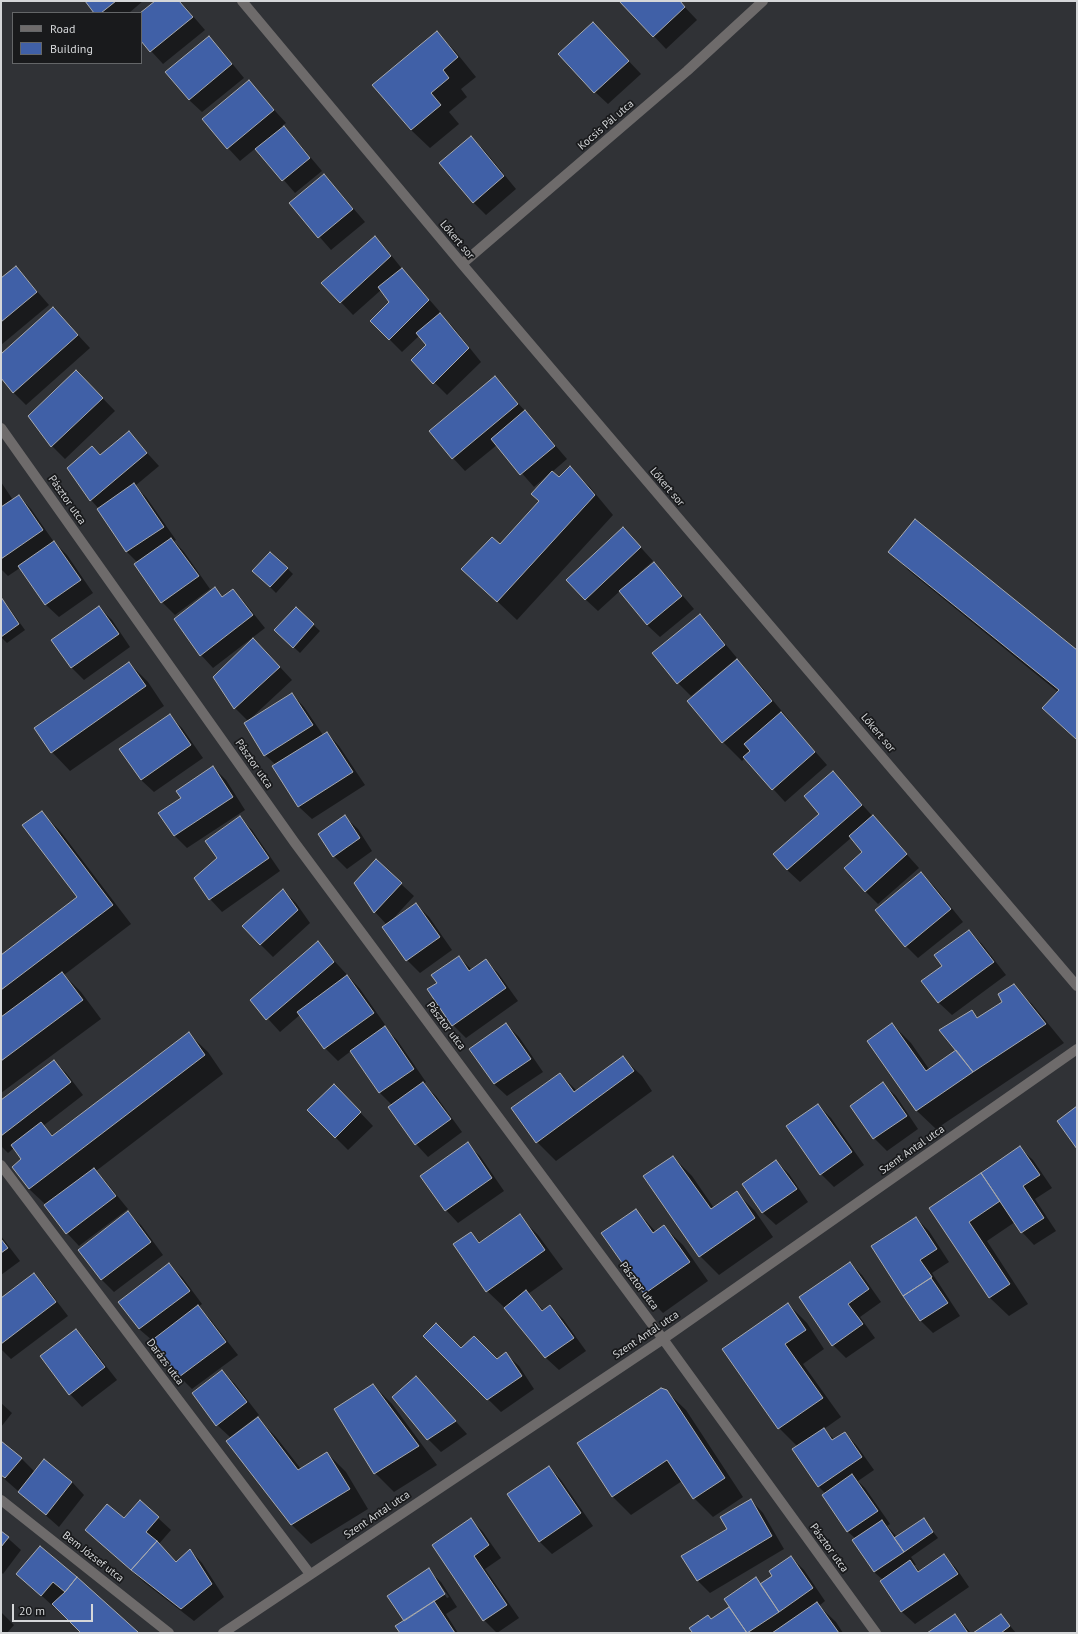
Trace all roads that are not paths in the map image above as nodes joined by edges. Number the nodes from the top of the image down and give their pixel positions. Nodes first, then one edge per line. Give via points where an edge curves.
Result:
1 (763, 1) edge
2 (247, 3) edge
3 (462, 264) junction
4 (1, 428) edge
5 (1077, 986) edge
6 (1077, 1049) edge
7 (1, 1165) edge
8 (663, 1339) junction
9 (1, 1500) edge
10 (310, 1574) junction
11 (170, 1633) edge
12 (222, 1633) edge
13 (876, 1633) edge

1 - 3 street, Kocsis Pál utca via 687,71
2 - 3 street, Lőkert sor
3 - 5 street, Lőkert sor
4 - 8 street, Pásztor utca via 295,843
6 - 8 street, Szent Antal utca
7 - 10 street, Darázs utca
8 - 10 street, Szent Antal utca
8 - 13 street, Pásztor utca
9 - 11 street, Bem József utca
10 - 12 street, Szent Antal utca

